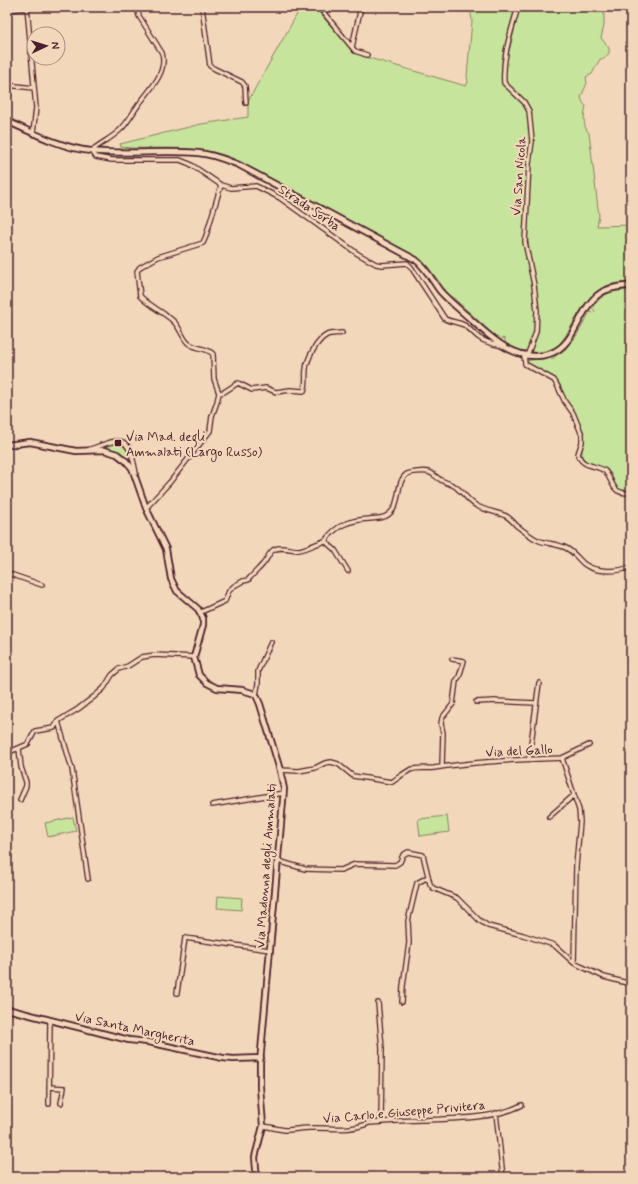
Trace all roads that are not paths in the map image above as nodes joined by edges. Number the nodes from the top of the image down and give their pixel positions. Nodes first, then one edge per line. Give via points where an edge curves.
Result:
1 (138, 7) edge
2 (202, 7) edge
3 (319, 7) edge
4 (361, 7) edge
5 (518, 7) edge
6 (27, 8) edge
7 (7, 10) edge
8 (352, 47) junction
9 (367, 55) dead end
10 (7, 85) edge
11 (34, 88) junction
12 (246, 103) dead end
13 (7, 122) edge
14 (33, 133) junction
15 (92, 152) junction
16 (222, 185) junction
17 (631, 286) edge
18 (342, 333) dead end
19 (502, 346) junction
20 (525, 355) junction
21 (219, 393) junction
22 (7, 445) edge
23 (85, 451) junction
24 (137, 480) junction
25 (631, 494) edge
26 (146, 508) junction
27 (325, 542) junction
28 (631, 567) edge
29 (348, 571) dead end
30 (7, 573) edge
31 (42, 584) dead end
32 (201, 612) junction
33 (271, 642) dead end
34 (194, 657) junction
35 (452, 659) dead end
36 (539, 683) dead end
37 (256, 695) junction
38 (476, 702) dead end
39 (536, 703) junction
40 (58, 721) junction
41 (590, 745) dead end
42 (19, 748) junction
43 (7, 753) edge
44 (562, 758) junction
45 (529, 759) junction
46 (442, 766) junction
47 (280, 770) junction
48 (284, 793) junction
49 (574, 795) junction
50 (20, 800) dead end
51 (212, 805) dead end
52 (549, 817) dead end
53 (278, 861) junction
54 (428, 877) junction
55 (88, 879) dead end
56 (270, 950) junction
57 (574, 963) junction
58 (631, 984) edge
59 (177, 993) dead end
60 (402, 1002) dead end
61 (378, 1003) dead end
62 (7, 1009) edge
63 (50, 1021) junction
64 (261, 1058) junction
65 (49, 1087) junction
66 (61, 1103) dead end
67 (48, 1104) dead end
68 (522, 1105) dead end
69 (496, 1113) junction
70 (381, 1122) junction
71 (263, 1126) junction
72 (258, 1177) edge
73 (503, 1177) edge

1 - 15 street via 139,16 164,57 162,68 148,95 140,102 121,130
2 - 12 street via 210,66 242,82 245,86
3 - 8 street
4 - 8 street
5 - 20 street, Via San Nicola via 503,70 504,83 524,102 529,111 532,141 525,242 537,311 536,332
6 - 7 street
6 - 11 street
8 - 9 street via 355,51
10 - 11 street
11 - 14 street via 36,108
13 - 14 street, Strada Sorba
14 - 15 street, Strada Sorba
15 - 16 street, Strada Sorba via 96,157 112,160 180,160
15 - 19 street via 198,153 224,159 239,166 416,260 446,297
16 - 19 street, Strada Sorba via 231,188 256,186 280,198 376,264 407,263 445,319 462,324 486,342
16 - 21 street via 203,243 158,257 137,271 140,296 175,322 188,343 213,354 214,379
17 - 20 street via 610,288 597,296 569,338 557,350 543,355
18 - 21 street via 327,335 312,351 306,369 304,391 276,392 266,388 252,390 238,383
19 - 20 street
20 - 25 street via 525,364 554,380 573,412 582,435 578,454 581,461 606,471 614,488 623,494
21 - 26 street via 210,431
22 - 23 street via 30,442 69,451
23 - 24 street via 104,450 117,454 132,468
23 - 24 street via 107,442 123,442 131,452
24 - 26 street
26 - 32 street via 166,549 171,579 177,591
27 - 28 street via 336,529 347,522 388,516 397,502 402,480 408,474 428,472 456,487 470,502 505,516 540,541 568,549 592,568 622,571
27 - 29 street via 335,550
27 - 32 street via 300,550 275,549 248,580 238,583 229,591 225,601
30 - 31 street
32 - 34 street via 203,621
33 - 37 street via 258,671
34 - 37 street via 199,675 212,686 242,690
34 - 40 street via 142,657 119,669 95,696
35 - 46 street via 464,661 456,682 453,704 442,718
36 - 39 street
37 - 47 street, Via Madonna degli Ammalati
38 - 39 street
39 - 45 street
40 - 42 street via 54,728 35,731 28,744
40 - 55 street via 72,769
41 - 44 street
42 - 43 street
42 - 50 street via 26,782
44 - 45 street, Via del Gallo
44 - 49 street, Via del Gallo
45 - 46 street, Via del Gallo
46 - 47 street, Via del Gallo via 410,770 392,782 353,776 338,764 331,762 304,770
47 - 48 street, Via Madonna degli Ammalati
48 - 51 street
48 - 53 street, Via Madonna degli Ammalati
49 - 52 street
49 - 57 street, Via del Gallo via 580,822 576,866
53 - 54 street via 305,869 341,870 355,864 395,865 408,852 423,855
53 - 56 street, Via Madonna degli Ammalati
54 - 57 street via 433,888 457,898 488,926 554,945
54 - 60 street via 417,883 408,921 409,943
56 - 59 street via 185,938
56 - 64 street, Via Madonna degli Ammalati
57 - 58 street
61 - 70 street via 382,1048
62 - 63 street, Via Santa Margherita
63 - 64 street, Via Santa Margherita via 114,1037 223,1058
63 - 65 street
64 - 71 street, Via Madonna degli Ammalati
65 - 66 street via 64,1088
65 - 67 street
68 - 69 street, Via Carlo e Giuseppe Privitera
69 - 70 street, Via Carlo e Giuseppe Privitera via 454,1119
69 - 73 street
70 - 71 street, Via Carlo e Giuseppe Privitera via 369,1122 360,1127 329,1129 285,1130
71 - 72 street, Via Madonna degli Ammalati via 255,1157

